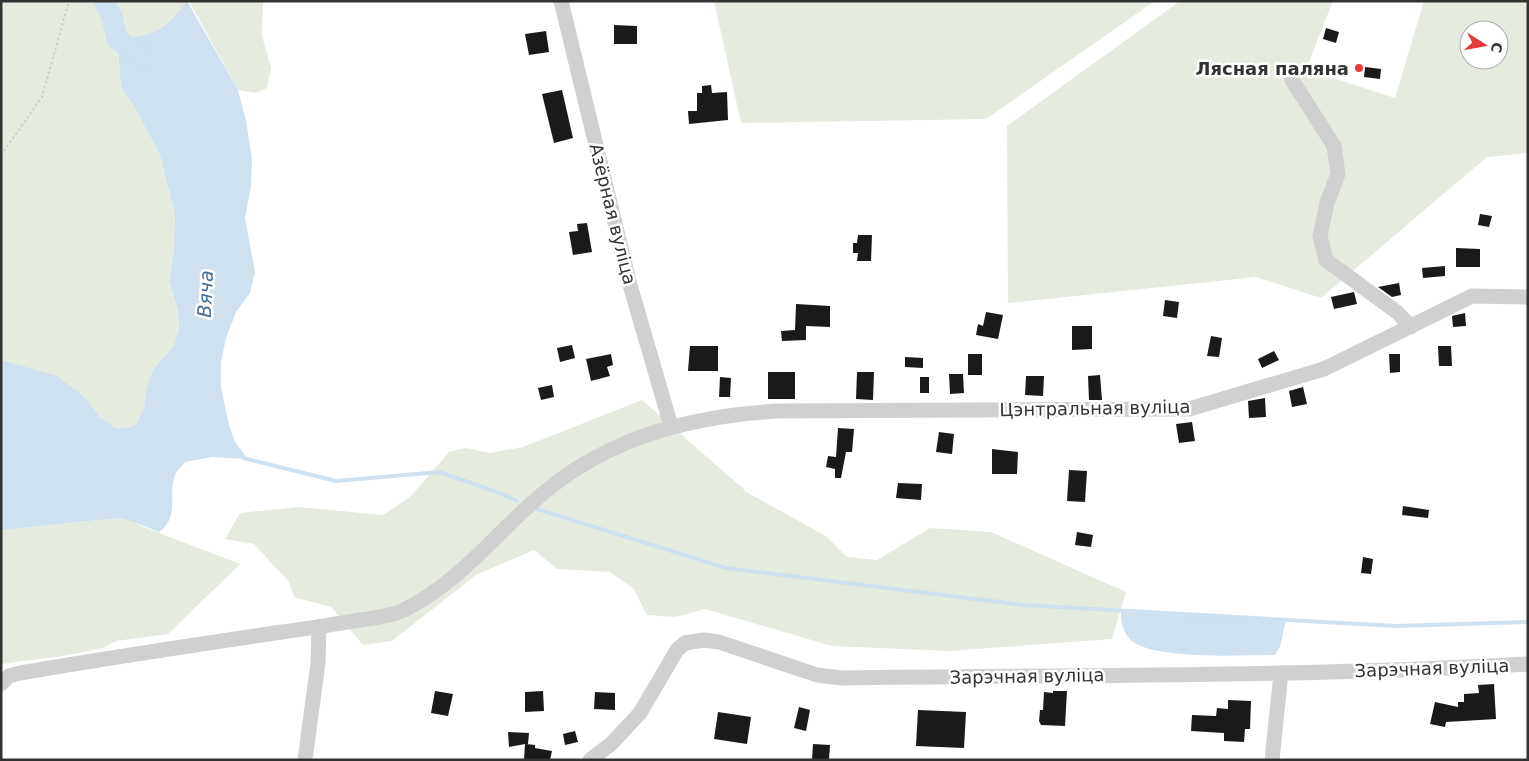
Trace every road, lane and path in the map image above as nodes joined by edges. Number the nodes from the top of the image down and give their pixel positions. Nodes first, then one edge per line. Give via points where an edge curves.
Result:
1 (69, 1) edge
2 (561, 1) edge
3 (1292, 80) dead end
4 (1, 155) edge
5 (1528, 297) edge
6 (1412, 328) junction
7 (671, 426) junction
8 (319, 627) junction
9 (1528, 664) edge
10 (1281, 673) junction
11 (1, 684) edge
12 (305, 760) edge
13 (590, 760) edge
14 (1272, 760) edge

1 - 4 path via 42,97
2 - 7 street, Азёрная вуліца via 630,285
3 - 6 street via 1334,146 1338,174 1326,203 1320,236 1326,260
5 - 6 street, Цэнтральная вуліца via 1472,296
6 - 7 street, Цэнтральная вуліца via 1324,369 1189,410 778,411 731,414
7 - 8 street, Цэнтральная вуліца via 610,449 583,464 546,491 460,571 403,611
8 - 11 street, Цэнтральная вуліца via 20,673 9,676
8 - 12 street via 318,663
9 - 10 street, Зарэчная вуліца
10 - 13 street, Зарэчная вуліца via 842,678 817,675 720,642 694,640 685,642 677,650 640,713 611,744
10 - 14 street

